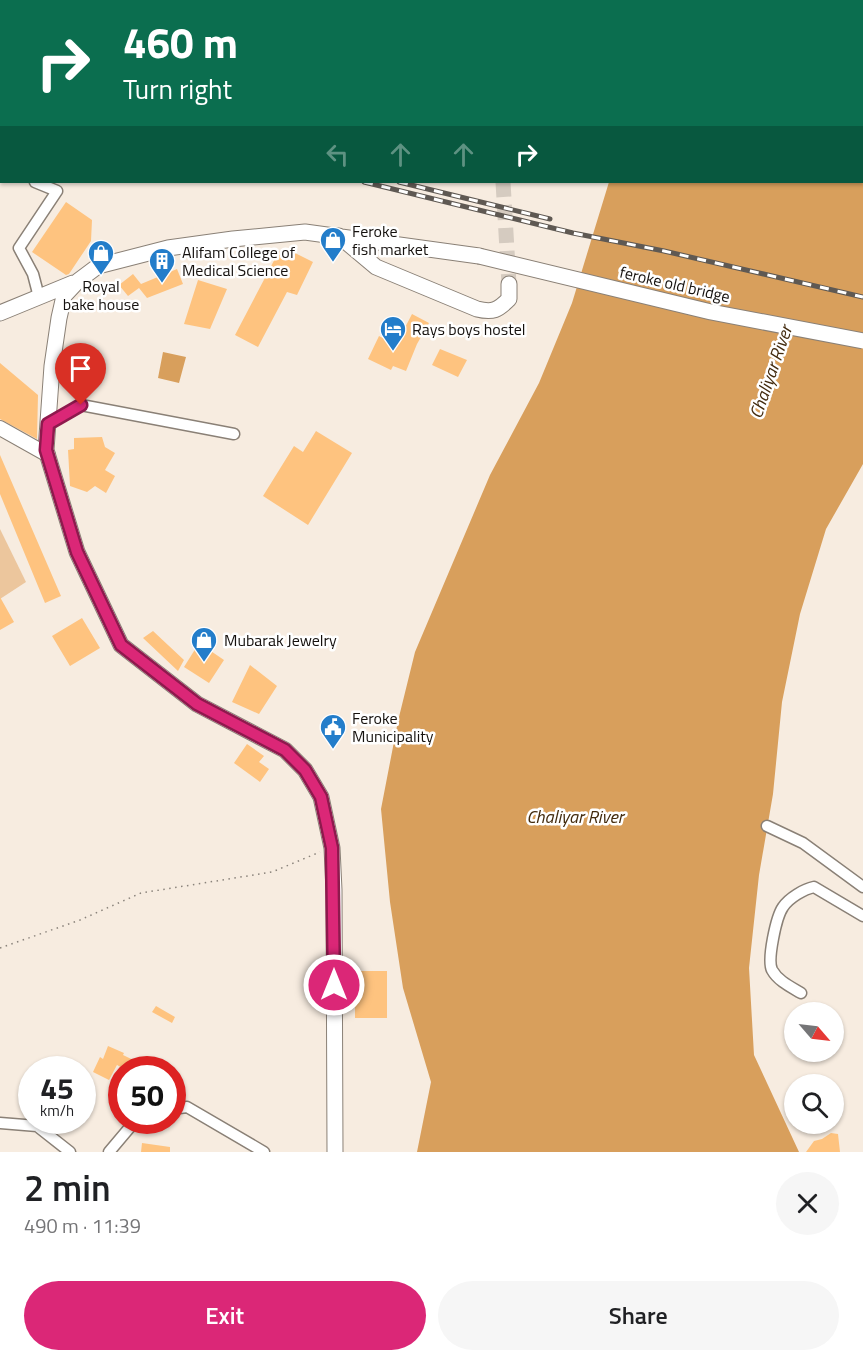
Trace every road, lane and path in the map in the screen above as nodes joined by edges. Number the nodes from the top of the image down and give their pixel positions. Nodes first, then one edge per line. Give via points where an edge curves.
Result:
1 (37, 183) edge
2 (339, 236) junction
3 (78, 281) junction
4 (509, 284) tunnel mouth
5 (39, 297) junction
6 (0, 312) edge
7 (863, 341) edge
8 (48, 424) junction
9 (0, 428) edge
10 (234, 434) dead end
11 (48, 455) junction
12 (767, 826) dead end
13 (332, 848) junction
14 (863, 887) edge
15 (863, 916) edge
16 (0, 948) edge
17 (801, 993) dead end
18 (186, 1107) edge
19 (0, 1123) edge
20 (124, 1134) edge
21 (70, 1152) edge
22 (109, 1152) edge
23 (264, 1152) edge
24 (335, 1152) edge

1 - 5 street via 57,191 19,248 33,274
2 - 3 main road, feroke old bridge via 305,232 168,248 98,266
2 - 4 main road via 376,267 477,309 499,309 509,299
2 - 7 main road, feroke old bridge, bridge via 479,256 711,312
3 - 5 main road
3 - 8 main road via 64,296 59,318
5 - 6 main road
8 - 10 street via 81,405
8 - 11 main road
9 - 11 street
11 - 13 main road via 77,552 121,645 197,704 285,750 305,770 321,797
12 - 14 street via 804,843
13 - 16 path via 272,872 141,893
13 - 24 main road
15 - 17 street via 814,887 782,908 771,948 771,968 778,979
18 - 23 street
19 - 21 street via 37,1126
20 - 22 street

